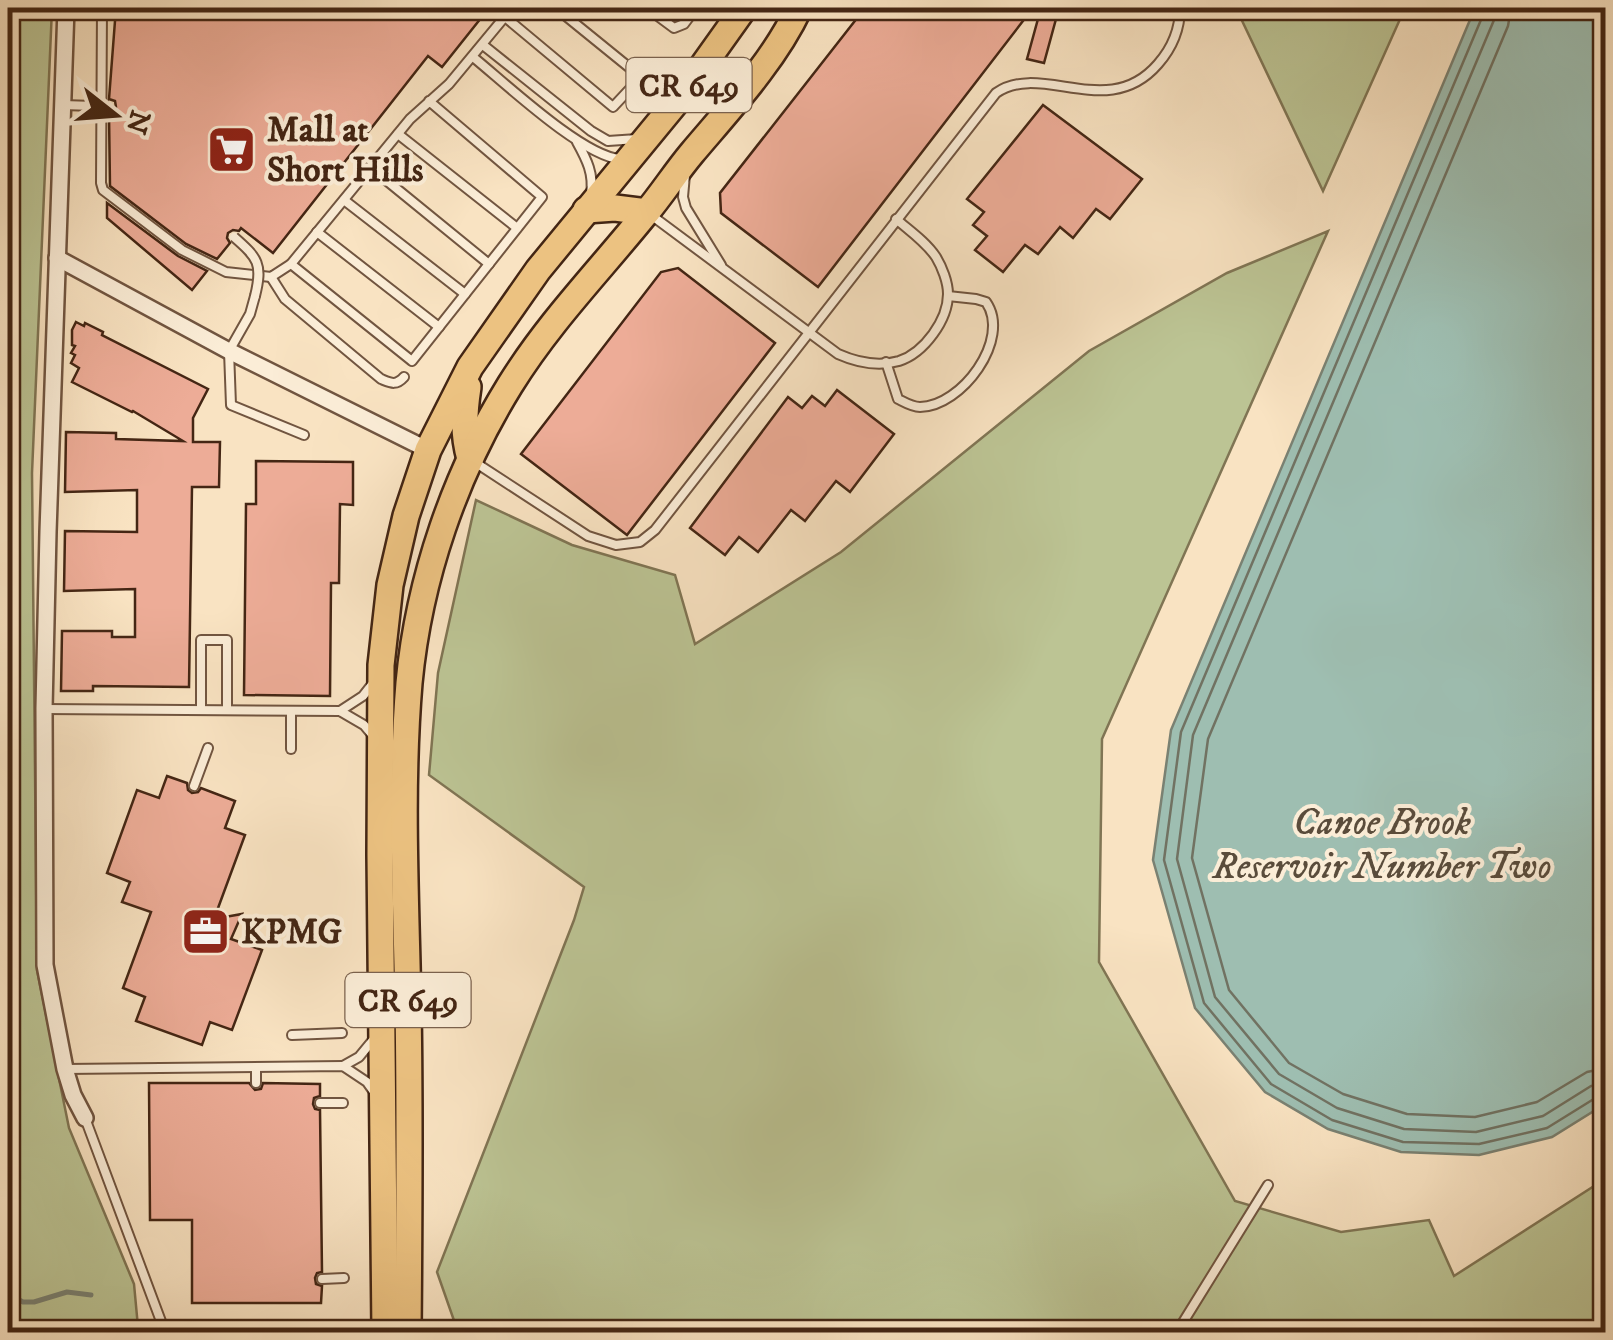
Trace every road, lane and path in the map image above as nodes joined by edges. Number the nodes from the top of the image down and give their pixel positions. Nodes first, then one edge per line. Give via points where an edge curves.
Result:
1 (66, 8) edge
2 (102, 8) edge
3 (512, 8) edge
4 (556, 8) edge
5 (647, 8) edge
6 (696, 8) edge
7 (744, 8) edge
8 (800, 8) edge
9 (1180, 8) edge
10 (505, 17) junction
11 (483, 45) junction
12 (473, 57) junction
13 (429, 102) junction
14 (62, 105) junction
15 (109, 106) dead end
16 (651, 133) junction
17 (398, 134) junction
18 (575, 138) junction
19 (688, 157) junction
20 (629, 160) junction
21 (370, 167) junction
22 (344, 200) junction
23 (586, 210) junction
24 (647, 212) junction
25 (896, 219) junction
26 (517, 228) junction
27 (317, 232) junction
28 (234, 237) dead end
29 (57, 258) junction
30 (290, 264) junction
31 (489, 264) junction
32 (724, 269) junction
33 (270, 277) junction
34 (466, 294) junction
35 (948, 296) junction
36 (439, 327) junction
37 (809, 332) junction
38 (230, 351) junction
39 (886, 362) junction
40 (470, 367) junction
41 (404, 377) dead end
42 (304, 435) dead end
43 (428, 450) junction
44 (470, 459) junction
45 (448, 507) junction
46 (381, 673) junction
47 (44, 708) junction
48 (201, 710) junction
49 (227, 710) junction
50 (291, 710) junction
51 (340, 711) junction
52 (380, 744) junction
53 (208, 748) dead end
54 (290, 749) dead end
55 (194, 786) dead end
56 (381, 1018) junction
57 (342, 1034) dead end
58 (292, 1035) dead end
59 (344, 1066) junction
60 (256, 1067) junction
61 (65, 1069) junction
62 (256, 1083) dead end
63 (320, 1103) dead end
64 (343, 1103) dead end
65 (382, 1110) junction
66 (85, 1118) joint
67 (1268, 1185) dead end
68 (322, 1278) dead end
69 (344, 1278) dead end
70 (404, 1329) edge
71 (165, 1332) edge
72 (1177, 1332) edge

1 - 14 street
2 - 33 lane via 103,190 199,259 226,272
3 - 10 lane
4 - 10 lane via 641,77 613,107
5 - 6 lane via 674,28
7 - 16 main road, CR 649
8 - 19 main road, CR 649
9 - 25 lane via 1166,54 1134,84 1114,90 1005,86
10 - 11 lane
11 - 12 lane
11 - 16 lane via 608,141
12 - 13 lane
12 - 18 lane
13 - 17 lane
13 - 26 lane via 542,198
14 - 15 lane, bridge
14 - 29 street
16 - 20 main road, CR 649
17 - 21 lane
17 - 26 lane
18 - 20 lane via 610,158
18 - 23 lane via 593,181
19 - 20 main road
19 - 24 main road, CR 649
19 - 32 lane via 682,197
20 - 23 main road, CR 649
21 - 22 lane
21 - 31 lane
22 - 27 lane
22 - 34 lane
23 - 24 main road
23 - 40 main road, CR 649
24 - 32 lane
24 - 44 main road, CR 649 via 543,335
25 - 35 lane via 937,258
25 - 37 lane
26 - 31 lane
27 - 30 lane
27 - 36 lane
28 - 38 lane, bridge via 256,256 260,278
29 - 38 street
29 - 47 street
30 - 33 lane
30 - 36 lane via 412,361
31 - 34 lane
32 - 37 lane
33 - 41 lane via 285,299 381,379 393,384
34 - 36 lane
35 - 39 lane via 923,344
35 - 39 lane via 986,302 993,315 982,363 968,380 945,399 919,407 898,398
37 - 39 lane via 855,362
37 - 44 lane via 640,542 588,536
38 - 42 lane via 231,405
38 - 43 street
40 - 43 main road, CR 649
40 - 44 main road via 464,426
43 - 45 main road via 445,473
43 - 46 main road, CR 649 via 390,585
44 - 45 main road, CR 649
45 - 70 main road, CR 649 via 422,599 408,699
46 - 51 lane
46 - 52 main road, CR 649
47 - 48 lane
47 - 61 street via 45,965
48 - 49 lane
48 - 49 lane via 201,640 227,640
49 - 50 lane
50 - 51 lane
50 - 54 lane
51 - 52 lane
52 - 56 main road, CR 649
53 - 55 lane
56 - 59 lane via 368,1048
56 - 65 main road, CR 649
57 - 58 lane
59 - 60 lane
59 - 65 lane via 367,1082
60 - 61 lane
60 - 62 lane
61 - 66 street
63 - 64 lane
65 - 70 main road, CR 649
66 - 71 lane
67 - 72 lane
68 - 69 lane

